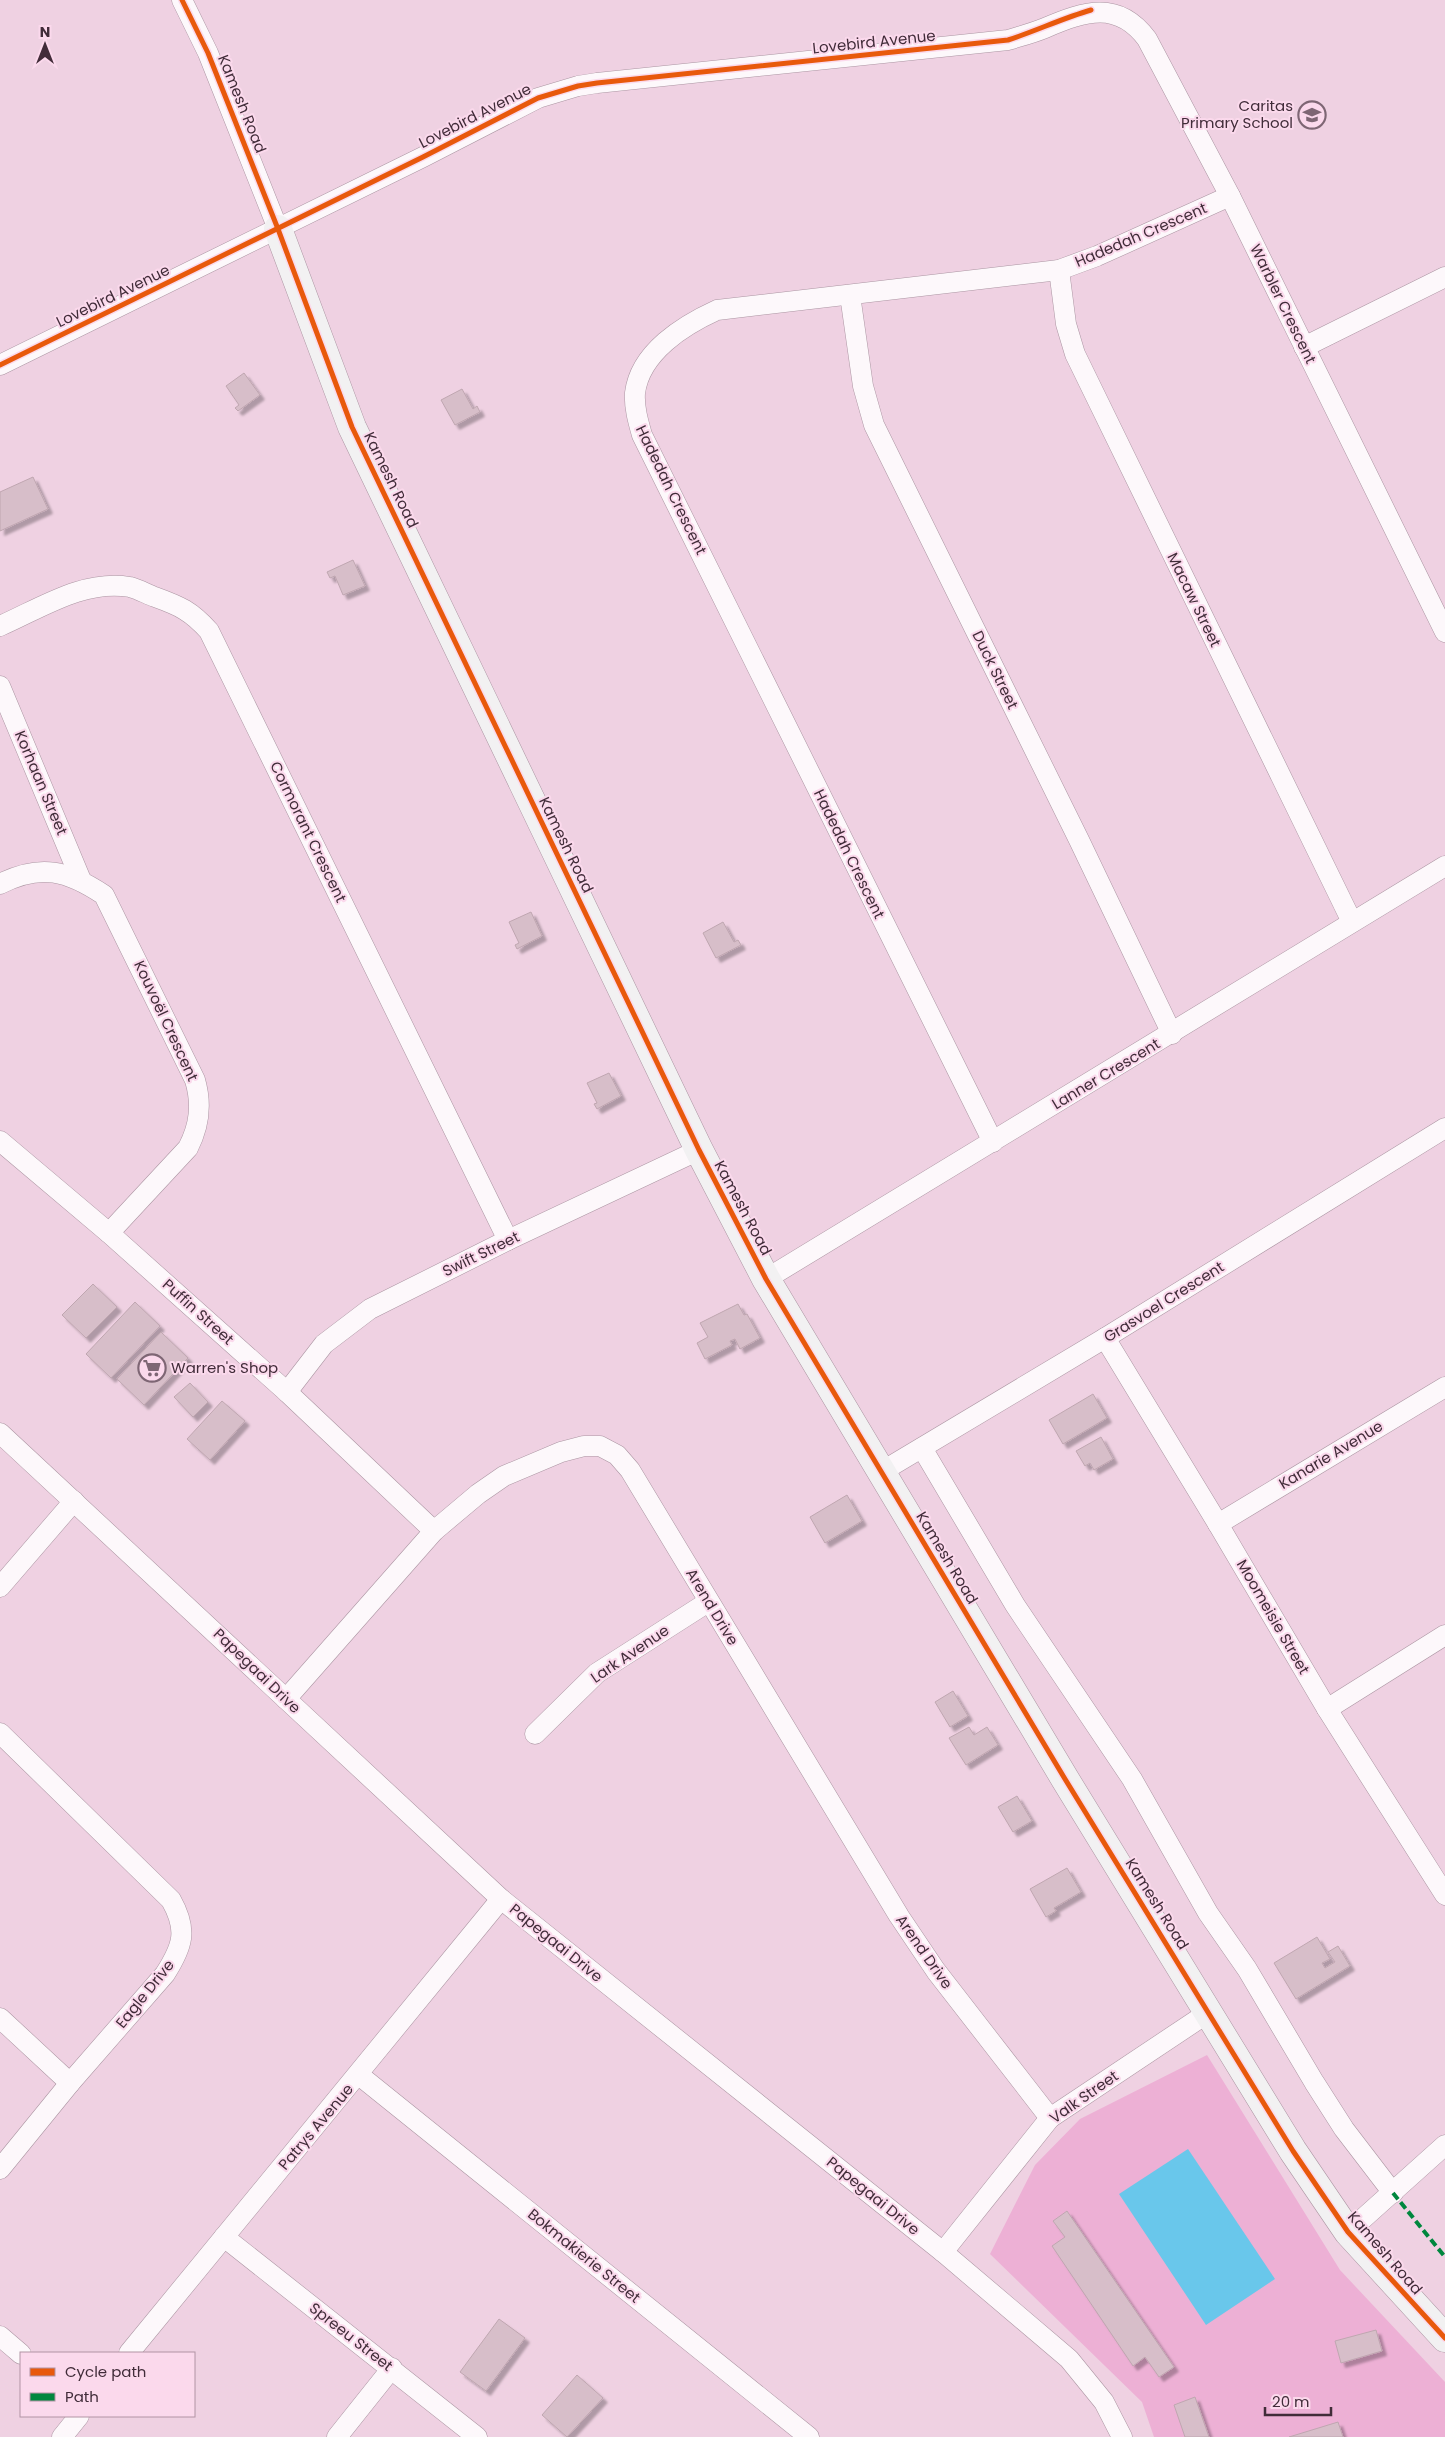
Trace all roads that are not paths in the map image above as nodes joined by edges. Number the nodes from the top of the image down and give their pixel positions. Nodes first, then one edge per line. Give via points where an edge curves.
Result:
1 (182, 0) edge
2 (1091, 10) joint
3 (1230, 196) junction
4 (278, 229) junction
5 (1059, 270) junction
6 (1445, 277) edge
7 (850, 295) junction
8 (1304, 347) junction
9 (0, 365) edge
10 (0, 626) edge
11 (1445, 632) edge
12 (0, 686) edge
13 (1445, 866) edge
14 (81, 880) junction
15 (0, 884) edge
16 (1352, 922) junction
17 (1172, 1034) junction
18 (1445, 1128) edge
19 (0, 1141) edge
20 (993, 1142) junction
21 (699, 1150) junction
22 (109, 1234) junction
23 (508, 1240) junction
24 (766, 1279) junction
25 (1104, 1338) junction
26 (1445, 1387) edge
27 (287, 1392) junction
28 (0, 1433) edge
29 (922, 1448) junction
30 (880, 1472) junction
31 (74, 1501) junction
32 (1218, 1524) junction
33 (434, 1531) junction
34 (0, 1587) edge
35 (708, 1602) junction
36 (1445, 1635) edge
37 (286, 1700) junction
38 (1327, 1709) junction
39 (0, 1733) edge
40 (535, 1734) dead end
41 (1442, 1884) edge
42 (501, 1899) junction
43 (1209, 2012) junction
44 (0, 2018) edge
45 (359, 2075) junction
46 (70, 2083) junction
47 (1050, 2118) junction
48 (1445, 2145) edge
49 (0, 2169) edge
50 (1393, 2193) junction
51 (1348, 2232) junction
52 (224, 2237) junction
53 (943, 2252) junction
54 (0, 2336) edge
55 (1445, 2338) edge
56 (130, 2352) edge
57 (20, 2353) edge
58 (392, 2368) junction
59 (78, 2417) edge
60 (62, 2437) edge
61 (337, 2437) edge
62 (477, 2437) edge
63 (809, 2437) edge
64 (1122, 2437) edge

1 - 4 street, Kamesh Road via 208,52
2 - 3 street, Warbler Crescent via 1114,10 1133,20 1140,28
2 - 4 street, Lovebird Avenue via 1008,40 578,86 538,98
3 - 5 street, Hadedah Crescent
3 - 8 street, Warbler Crescent
4 - 9 street, Lovebird Avenue
4 - 21 street, Kamesh Road via 352,427
5 - 7 street, Hadedah Crescent
5 - 16 street, Macaw Street via 1066,324 1075,354
6 - 8 street
7 - 17 street, Duck Street via 863,386 874,425
7 - 20 street, Hadedah Crescent via 737,306 702,317 675,334 644,369 635,394 636,416 642,435
8 - 11 street, Warbler Crescent
10 - 23 street, Cormorant Crescent via 83,589 108,585 131,588 175,605 192,613 209,631
12 - 14 street, Korhaan Street
13 - 16 street, Lanner Crescent
14 - 15 street, Kouvoël Crescent via 43,871
14 - 22 street, Kouvoël Crescent via 104,895 186,1059 199,1094 196,1132 188,1148
16 - 17 street, Lanner Crescent
17 - 20 street, Lanner Crescent
18 - 25 street, Grasvoel Crescent
19 - 22 street, Puffin Street
20 - 24 street, Lanner Crescent
21 - 23 street, Swift Street
21 - 24 street, Kamesh Road
22 - 27 street, Puffin Street
23 - 27 street, Swift Street via 352,1322 324,1344
24 - 30 street, Kamesh Road
25 - 29 street, Grasvoel Crescent
25 - 32 street, Moomeisie Street
26 - 32 street, Kanarie Avenue
27 - 33 street, Puffin Street
28 - 31 street, Papegaai Drive
29 - 30 street, Grasvoel Crescent
29 - 50 street via 1015,1605 1132,1779 1208,1913 1247,1969 1314,2082 1344,2129
30 - 43 street, Kamesh Road
31 - 34 street
31 - 37 street, Papegaai Drive
32 - 38 street, Moomeisie Street
33 - 35 street, Arend Drive via 504,1476 562,1452 600,1446 617,1455 630,1470
33 - 37 street, Arend Drive
35 - 40 street, Lark Avenue via 597,1673
35 - 47 street, Arend Drive via 899,1916 936,1971
36 - 38 street
37 - 42 street, Papegaai Drive
38 - 41 street, Moomeisie Street
39 - 46 street, Eagle Drive via 158,1886 180,1916 183,1936 165,1974
42 - 45 street, Patrys Avenue
42 - 53 street, Papegaai Drive
43 - 47 street, Valk Street
43 - 51 street, Kamesh Road via 1275,2122
44 - 46 street
45 - 52 street, Patrys Avenue
45 - 63 street, Bokmakierie Street
46 - 49 street, Eagle Drive
47 - 53 street, Valk Street
48 - 50 street
50 - 51 street
51 - 55 street, Kamesh Road
52 - 56 street, Patrys Avenue
52 - 58 street, Spreeu Street
53 - 64 street, Papegaai Drive via 1069,2359 1104,2402
54 - 57 street
58 - 61 street
58 - 62 street, Spreeu Street
59 - 60 street

